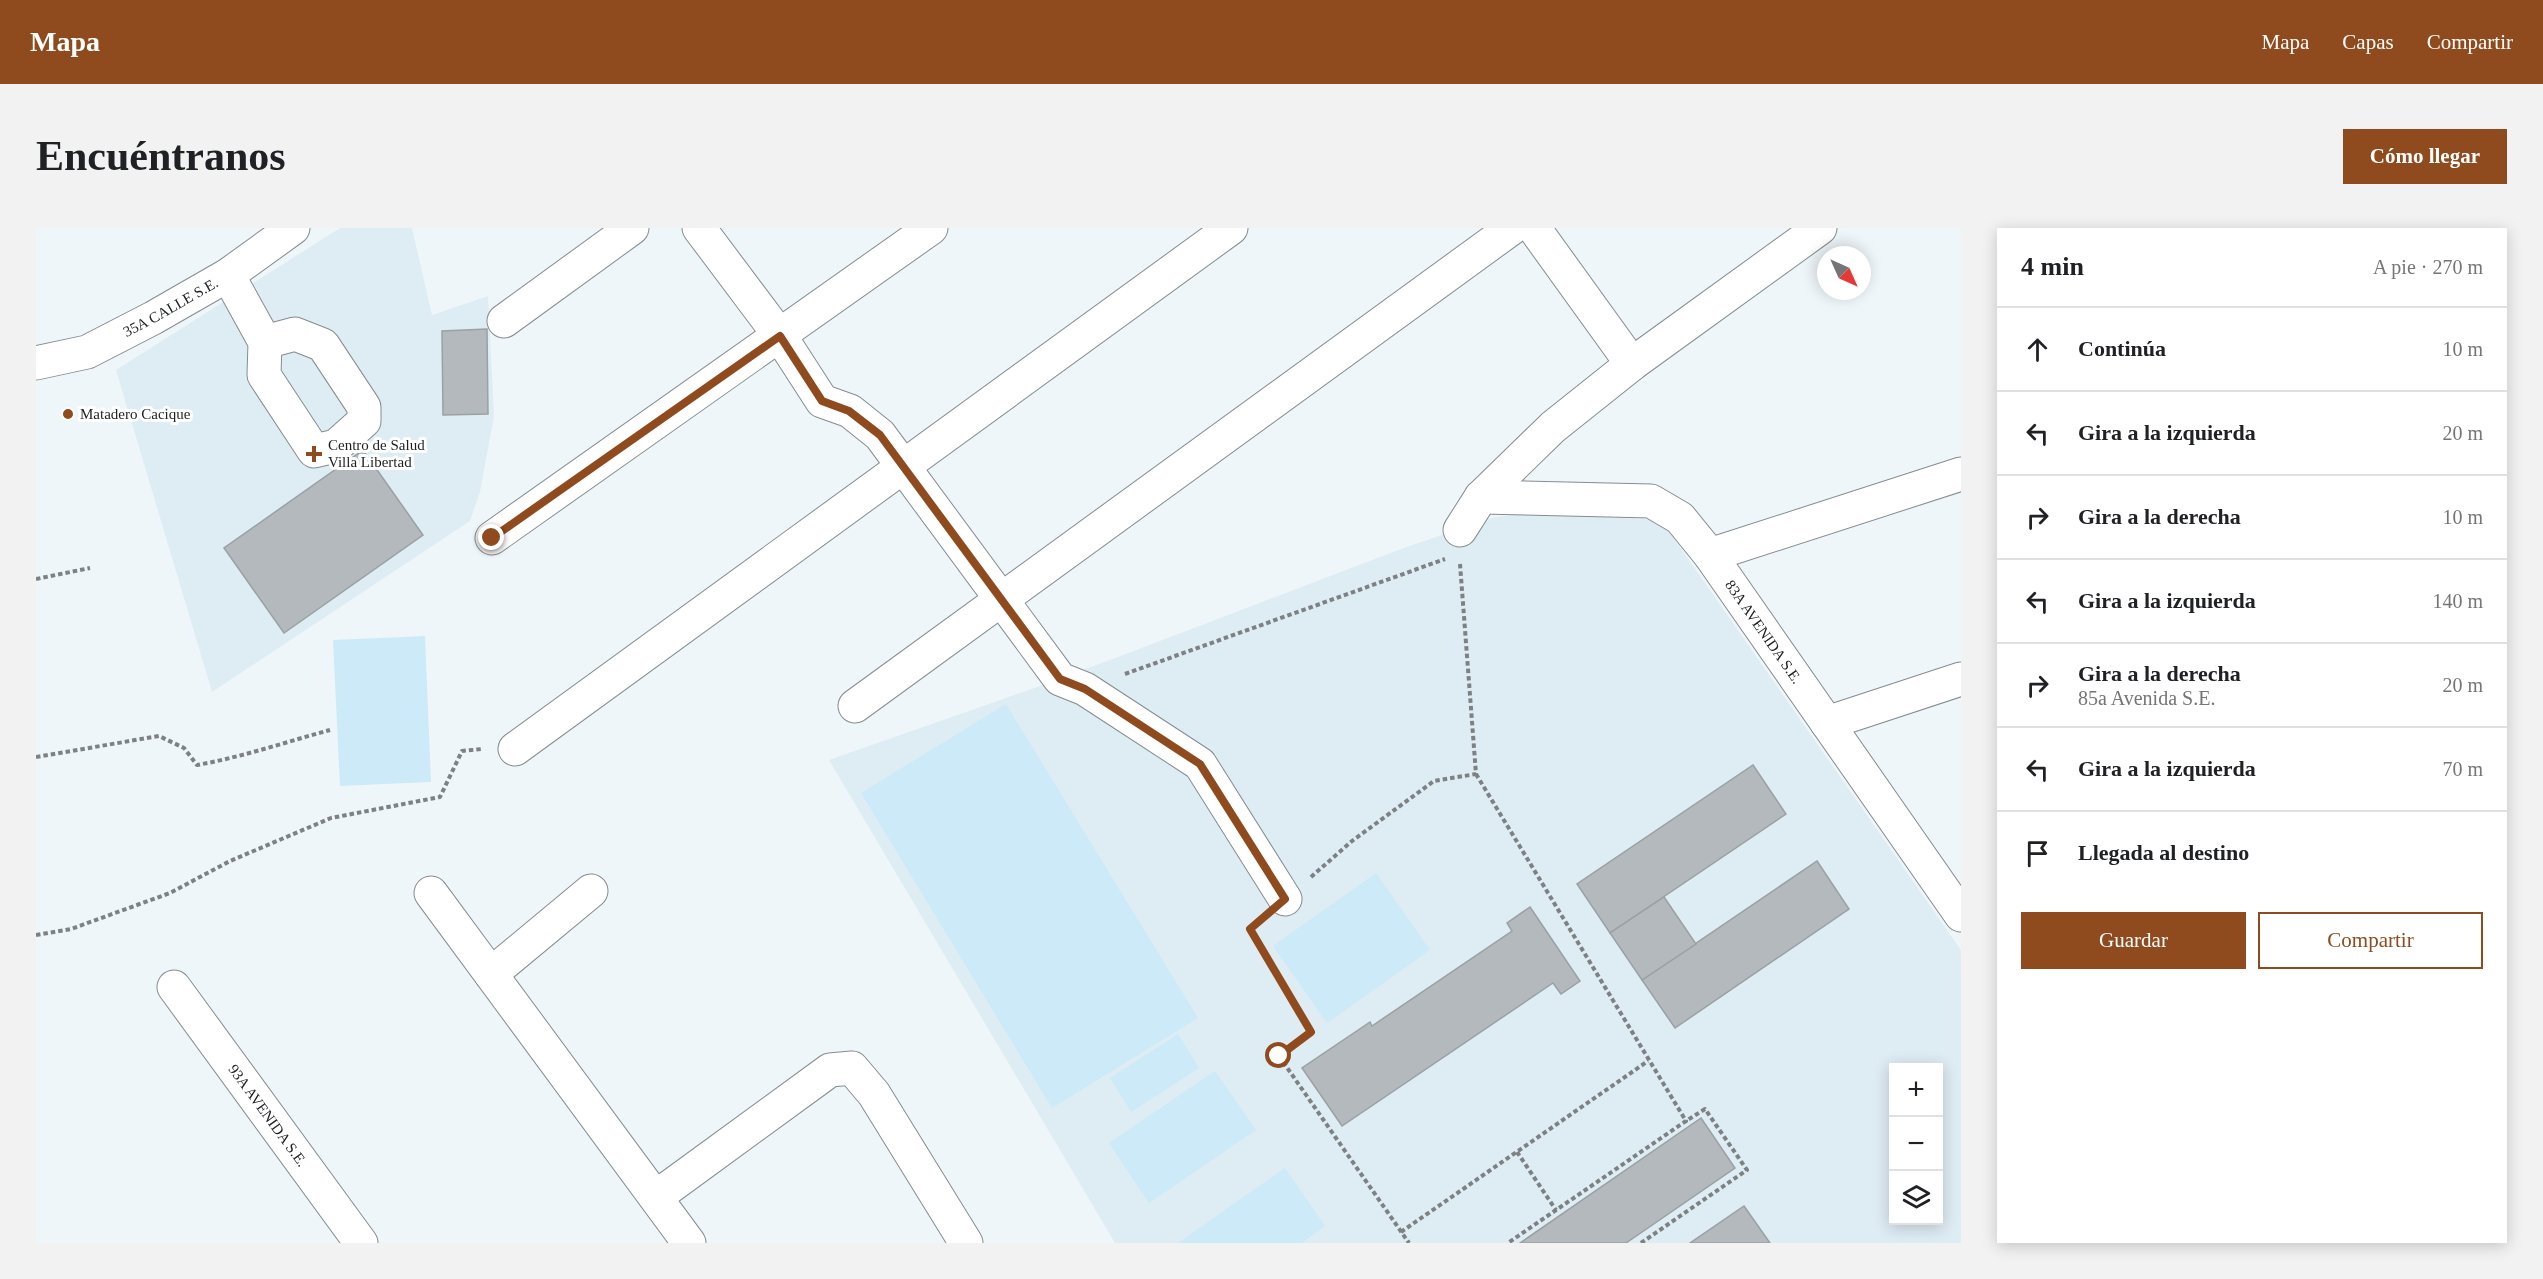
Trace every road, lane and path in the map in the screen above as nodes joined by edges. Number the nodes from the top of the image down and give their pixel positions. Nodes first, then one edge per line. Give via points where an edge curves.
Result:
1 (293, 228) edge
2 (632, 228) edge
3 (699, 228) edge
4 (931, 228) edge
5 (1231, 228) edge
6 (1512, 228) edge
7 (1534, 228) edge
8 (1820, 228) edge
9 (228, 275) junction
10 (504, 321) dead end
11 (780, 336) junction
12 (265, 342) dead end
13 (36, 363) edge
14 (1632, 364) junction
15 (904, 465) junction
16 (1961, 474) edge
17 (1481, 497) junction
18 (492, 538) dead end
19 (1460, 542) junction
20 (1710, 555) junction
21 (90, 568) dead end
22 (36, 579) edge
23 (1002, 599) junction
24 (1961, 679) edge
25 (1085, 689) junction
26 (855, 706) dead end
27 (1827, 723) junction
28 (330, 730) dead end
29 (514, 749) joint
30 (36, 758) edge
31 (1476, 774) junction
32 (591, 891) dead end
33 (431, 893) dead end
34 (1285, 899) junction
35 (1961, 915) edge
36 (36, 935) edge
37 (491, 974) junction
38 (174, 987) dead end
39 (1648, 1061) junction
40 (1686, 1121) junction
41 (1517, 1152) junction
42 (656, 1197) junction
43 (1556, 1210) junction
44 (1401, 1232) junction
45 (362, 1243) edge
46 (689, 1243) edge
47 (966, 1243) edge
48 (1409, 1243) edge
49 (1508, 1243) edge
50 (1641, 1243) edge

1 - 9 street, 35A CALLE S.E.
2 - 10 street
3 - 11 street
4 - 11 street
5 - 15 street
6 - 23 street
7 - 14 street
8 - 14 street
9 - 12 street
9 - 13 street, 35A CALLE S.E. via 87,352
11 - 15 street via 822,401 857,417 880,435
11 - 18 street
14 - 17 street via 1553,427
15 - 23 street
15 - 29 street
16 - 20 street
17 - 19 street
17 - 20 street, 83A AVENIDA S.E. via 1651,501 1680,518
19 - 25 path
19 - 31 path
20 - 27 street, 83A AVENIDA S.E.
21 - 22 path
23 - 25 street via 1060,679
23 - 26 street
24 - 27 street
25 - 34 street via 1200,764
27 - 35 street, 83A AVENIDA S.E.
28 - 30 path via 233,759 197,765 184,748 159,736
29 - 36 path via 462,751 440,797 331,818 230,861 170,893 71,929
31 - 34 path via 1434,781 1352,841
31 - 39 path
32 - 37 street
33 - 37 street
34 - 44 path via 1250,929 1311,1032 1279,1056
37 - 42 street
38 - 45 street, 93A AVENIDA S.E.
39 - 40 path
39 - 41 path
40 - 43 path
40 - 50 path via 1705,1109 1747,1170
41 - 43 path
41 - 44 path
42 - 46 street
42 - 47 street via 830,1070 852,1068 874,1094
43 - 49 path
44 - 48 path

